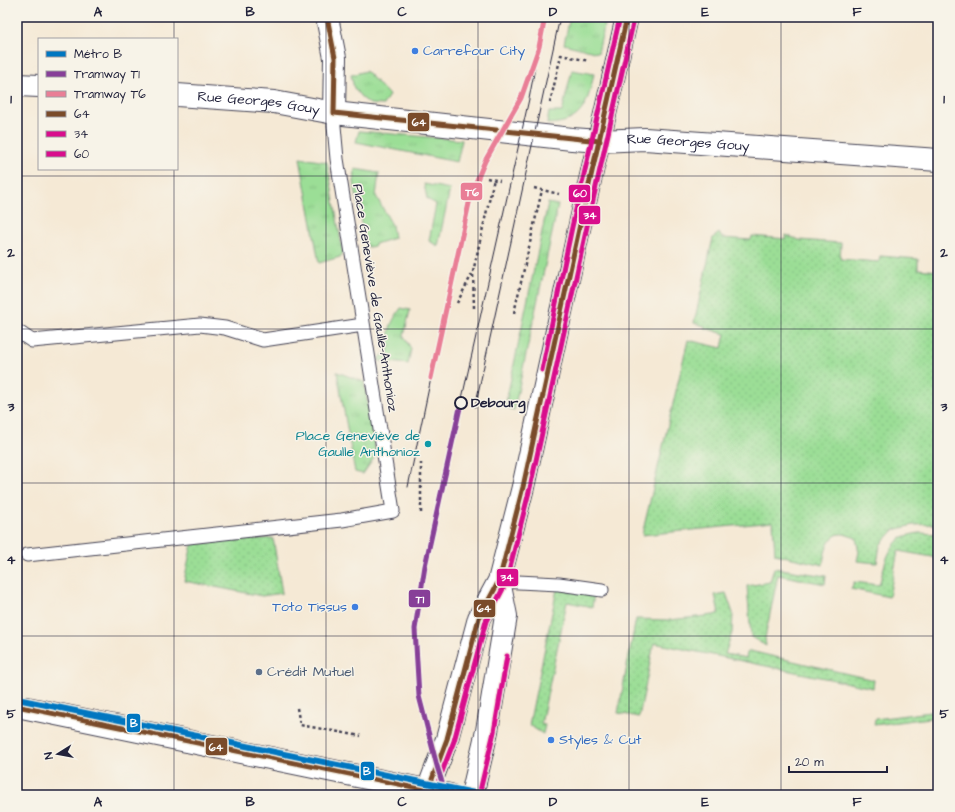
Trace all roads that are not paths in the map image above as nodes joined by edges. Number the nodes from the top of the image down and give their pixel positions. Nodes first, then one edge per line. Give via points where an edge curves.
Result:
1 (327, 17) edge
2 (627, 17) edge
3 (17, 85) edge
4 (38, 86) edge
5 (178, 95) edge
6 (334, 113) junction
7 (600, 140) junction
8 (938, 160) edge
9 (363, 325) junction
10 (17, 331) edge
11 (27, 554) dead end
12 (499, 581) junction
13 (602, 590) dead end
14 (17, 706) edge
15 (427, 793) edge
16 (450, 795) edge
17 (472, 795) edge

1 - 6 street via 335,58
2 - 7 street
3 - 4 street
5 - 6 street, Rue Georges Gouy via 274,102
6 - 7 street, Rue Georges Gouy
6 - 9 lane, Place Geneviève de Gaulle-Anthonioz via 337,159
7 - 8 street, Rue Georges Gouy via 645,140
7 - 12 street via 523,487
9 - 10 lane via 263,340 225,328 200,325 32,341
9 - 11 lane, Place Geneviève de Gaulle-Anthonioz via 393,511 342,520
12 - 13 lane via 559,584
12 - 15 street via 479,618 447,739
12 - 17 street via 506,616 487,731
14 - 15 street
15 - 16 street

